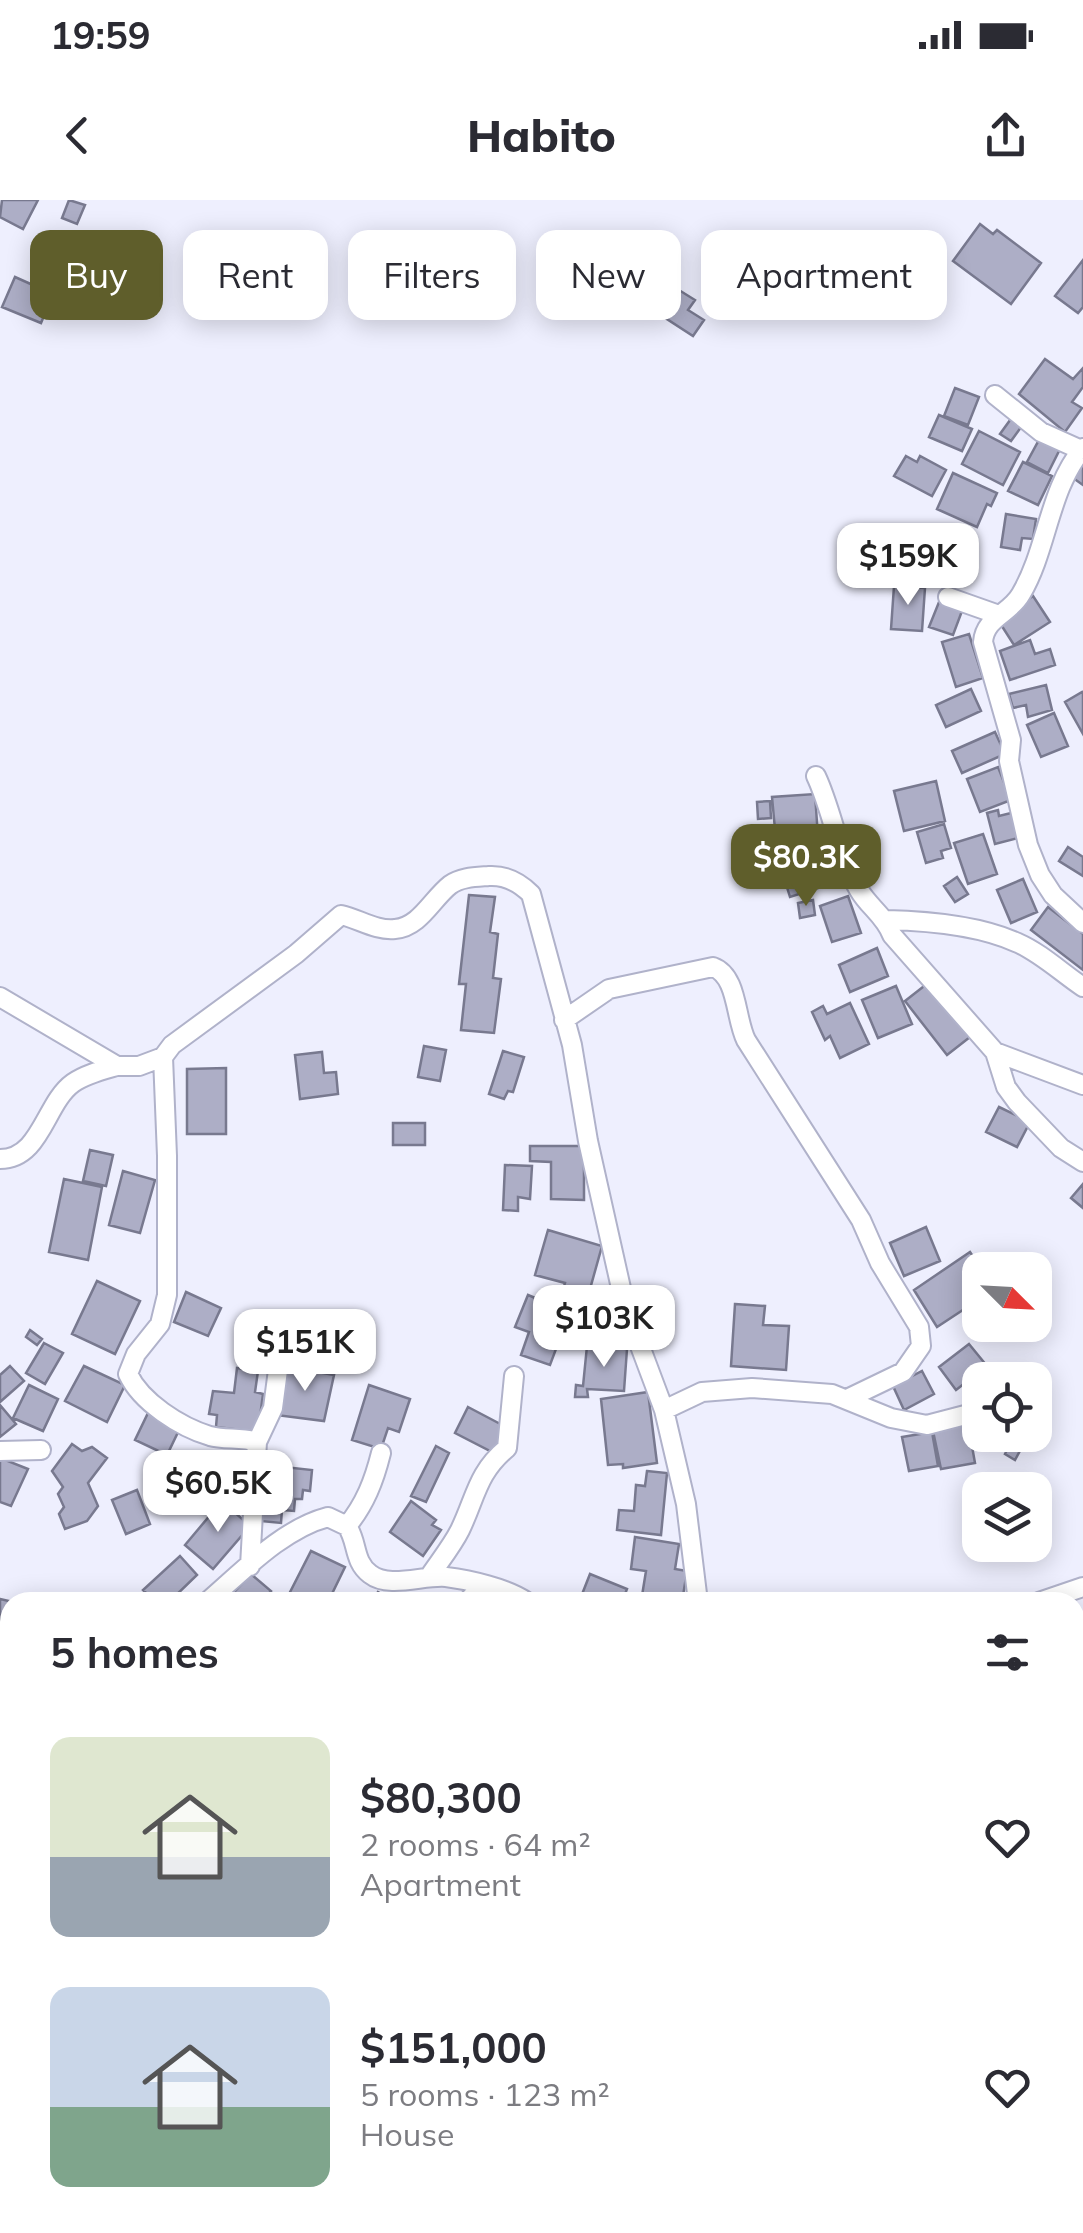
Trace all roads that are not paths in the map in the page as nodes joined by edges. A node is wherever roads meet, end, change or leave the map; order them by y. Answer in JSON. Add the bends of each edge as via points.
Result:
{"nodes":[{"id":1,"x":995,"y":394,"type":"dead end"},
{"id":2,"x":1082,"y":449,"type":"edge"},
{"id":3,"x":948,"y":597,"type":"dead end"},
{"id":4,"x":999,"y":616,"type":"junction"},
{"id":5,"x":816,"y":776,"type":"dead end"},
{"id":6,"x":886,"y":920,"type":"junction"},
{"id":7,"x":1083,"y":923,"type":"edge"},
{"id":8,"x":1083,"y":987,"type":"edge"},
{"id":9,"x":0,"y":997,"type":"edge"},
{"id":10,"x":564,"y":1020,"type":"junction"},
{"id":11,"x":995,"y":1052,"type":"junction"},
{"id":12,"x":163,"y":1057,"type":"junction"},
{"id":13,"x":117,"y":1066,"type":"junction"},
{"id":14,"x":1083,"y":1085,"type":"edge"},
{"id":15,"x":0,"y":1159,"type":"edge"},
{"id":16,"x":1083,"y":1162,"type":"edge"},
{"id":17,"x":278,"y":1370,"type":"dead end"},
{"id":18,"x":514,"y":1376,"type":"dead end"},
{"id":19,"x":847,"y":1399,"type":"junction"},
{"id":20,"x":664,"y":1410,"type":"junction"},
{"id":21,"x":962,"y":1417,"type":"edge"},
{"id":22,"x":257,"y":1442,"type":"junction"},
{"id":23,"x":41,"y":1450,"type":"dead end"},
{"id":24,"x":0,"y":1451,"type":"edge"},
{"id":25,"x":381,"y":1453,"type":"dead end"},
{"id":26,"x":347,"y":1526,"type":"junction"},
{"id":27,"x":250,"y":1566,"type":"junction"},
{"id":28,"x":429,"y":1577,"type":"junction"},
{"id":29,"x":482,"y":1586,"type":"junction"},
{"id":30,"x":218,"y":1592,"type":"edge"},
{"id":31,"x":476,"y":1592,"type":"edge"},
{"id":32,"x":499,"y":1592,"type":"edge"},
{"id":33,"x":697,"y":1592,"type":"edge"}],
"edges":[{"from":1,"to":2,"type":"street","via":[[1042,432]]},
{"from":2,"to":4,"type":"street","via":[[1057,492],[1020,597]]},
{"from":3,"to":4,"type":"street"},
{"from":4,"to":7,"type":"street","via":[[984,631],[984,649],[1011,740],[1009,760],[1028,845],[1053,895]]},
{"from":5,"to":6,"type":"street","via":[[859,891]]},
{"from":6,"to":8,"type":"street","via":[[1020,943]]},
{"from":6,"to":11,"type":"street"},
{"from":9,"to":13,"type":"street"},
{"from":10,"to":12,"type":"street","via":[[532,894],[508,878],[474,878],[452,884],[412,923],[394,930],[341,915]]},
{"from":10,"to":19,"type":"street","via":[[609,989],[723,970],[746,1040],[861,1220],[919,1327],[920,1346],[903,1372]]},
{"from":10,"to":20,"type":"street","via":[[625,1306]]},
{"from":11,"to":14,"type":"street"},
{"from":11,"to":16,"type":"street","via":[[1017,1102],[1060,1148]]},
{"from":12,"to":13,"type":"street"},
{"from":12,"to":22,"type":"street","via":[[166,1295],[160,1324],[128,1374],[135,1390],[174,1419],[212,1436]]},
{"from":13,"to":15,"type":"street","via":[[72,1083],[33,1142]]},
{"from":17,"to":22,"type":"street","via":[[274,1408]]},
{"from":18,"to":28,"type":"street","via":[[507,1448],[480,1477],[458,1534]]},
{"from":19,"to":20,"type":"street","via":[[740,1389],[702,1392]]},
{"from":19,"to":21,"type":"street","via":[[927,1425]]},
{"from":20,"to":33,"type":"street"},
{"from":22,"to":27,"type":"street"},
{"from":23,"to":24,"type":"street"},
{"from":25,"to":26,"type":"street","via":[[374,1480]]},
{"from":26,"to":27,"type":"street","via":[[328,1517],[316,1520]]},
{"from":26,"to":28,"type":"street","via":[[358,1560],[373,1578]]},
{"from":27,"to":30,"type":"street"},
{"from":28,"to":29,"type":"street"},
{"from":29,"to":31,"type":"street"},
{"from":29,"to":32,"type":"street"}]}
